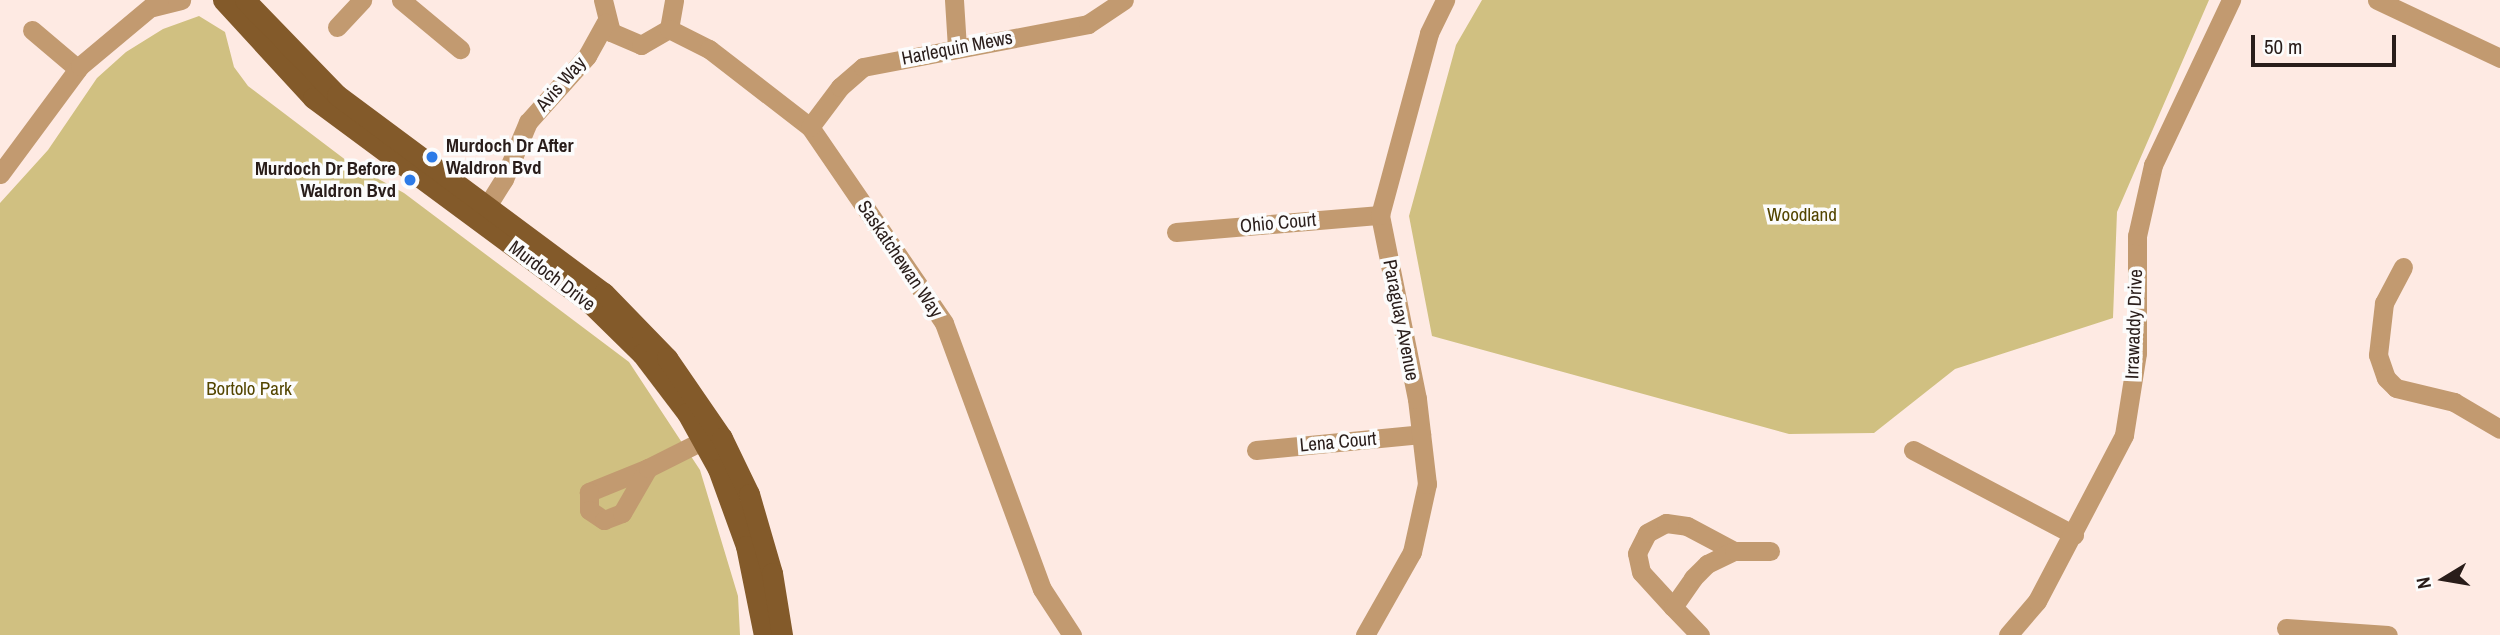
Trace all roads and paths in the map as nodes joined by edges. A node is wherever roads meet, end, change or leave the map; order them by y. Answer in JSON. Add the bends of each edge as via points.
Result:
{"nodes":[{"id":1,"x":181,"y":0,"type":"edge"},
{"id":2,"x":223,"y":0,"type":"edge"},
{"id":3,"x":245,"y":0,"type":"edge"},
{"id":4,"x":362,"y":0,"type":"edge"},
{"id":5,"x":603,"y":0,"type":"edge"},
{"id":6,"x":674,"y":0,"type":"edge"},
{"id":7,"x":954,"y":0,"type":"edge"},
{"id":8,"x":1124,"y":0,"type":"edge"},
{"id":9,"x":1445,"y":0,"type":"edge"},
{"id":10,"x":2231,"y":0,"type":"edge"},
{"id":11,"x":2377,"y":0,"type":"edge"},
{"id":12,"x":409,"y":1,"type":"edge"},
{"id":13,"x":156,"y":4,"type":"edge"},
{"id":14,"x":605,"y":23,"type":"junction"},
{"id":15,"x":337,"y":27,"type":"dead end"},
{"id":16,"x":669,"y":29,"type":"junction"},
{"id":17,"x":32,"y":30,"type":"dead end"},
{"id":18,"x":957,"y":48,"type":"junction"},
{"id":19,"x":460,"y":49,"type":"dead end"},
{"id":20,"x":2500,"y":58,"type":"edge"},
{"id":21,"x":78,"y":69,"type":"junction"},
{"id":22,"x":810,"y":127,"type":"junction"},
{"id":23,"x":0,"y":174,"type":"edge"},
{"id":24,"x":482,"y":213,"type":"junction"},
{"id":25,"x":1380,"y":215,"type":"junction"},
{"id":26,"x":1176,"y":232,"type":"dead end"},
{"id":27,"x":2403,"y":268,"type":"dead end"},
{"id":28,"x":2500,"y":429,"type":"edge"},
{"id":29,"x":1421,"y":434,"type":"junction"},
{"id":30,"x":704,"y":440,"type":"junction"},
{"id":31,"x":1256,"y":450,"type":"dead end"},
{"id":32,"x":1913,"y":450,"type":"dead end"},
{"id":33,"x":648,"y":468,"type":"dead end"},
{"id":34,"x":2074,"y":535,"type":"junction"},
{"id":35,"x":1734,"y":551,"type":"junction"},
{"id":36,"x":1770,"y":551,"type":"dead end"},
{"id":37,"x":1673,"y":607,"type":"junction"},
{"id":38,"x":2286,"y":628,"type":"dead end"},
{"id":39,"x":764,"y":635,"type":"edge"},
{"id":40,"x":782,"y":635,"type":"edge"},
{"id":41,"x":1072,"y":635,"type":"edge"},
{"id":42,"x":1364,"y":635,"type":"edge"},
{"id":43,"x":1700,"y":635,"type":"edge"},
{"id":44,"x":2008,"y":635,"type":"edge"},
{"id":45,"x":2388,"y":635,"type":"edge"}],
"edges":[{"from":1,"to":13,"type":"street"},
{"from":2,"to":24,"type":"main road","name":"Murdoch Drive","via":[[313,98]]},
{"from":3,"to":24,"type":"main road","name":"Murdoch Drive","via":[[337,95]]},
{"from":4,"to":15,"type":"street"},
{"from":5,"to":14,"type":"street"},
{"from":6,"to":16,"type":"street"},
{"from":7,"to":18,"type":"street"},
{"from":8,"to":18,"type":"street","name":"Harlequin Mews","via":[[1088,24]]},
{"from":9,"to":25,"type":"street","name":"Paraguay Avenue","via":[[1429,33]]},
{"from":10,"to":34,"type":"street","name":"Irrawaddy Drive","via":[[2153,165],[2137,236],[2137,353],[2124,435]]},
{"from":11,"to":20,"type":"street"},
{"from":12,"to":19,"type":"street"},
{"from":13,"to":21,"type":"street"},
{"from":14,"to":16,"type":"street","via":[[629,44],[651,43]]},
{"from":14,"to":24,"type":"street","name":"Avis Way","via":[[587,55],[528,122]]},
{"from":16,"to":22,"type":"street","name":"Saskatchewan Way","via":[[709,49]]},
{"from":17,"to":21,"type":"street"},
{"from":18,"to":22,"type":"street","name":"Harlequin Mews","via":[[863,67],[840,87]]},
{"from":21,"to":23,"type":"street"},
{"from":22,"to":41,"type":"street","name":"Saskatchewan Way","via":[[944,323],[1042,589]]},
{"from":24,"to":30,"type":"main road","name":"Murdoch Drive","via":[[614,325],[671,389]]},
{"from":24,"to":40,"type":"main road","name":"Murdoch Drive","via":[[612,299],[689,386],[722,438],[749,494],[772,573]]},
{"from":25,"to":26,"type":"street","name":"Ohio Court"},
{"from":25,"to":29,"type":"street","name":"Paraguay Avenue"},
{"from":27,"to":28,"type":"street","via":[[2384,303],[2378,355],[2386,378],[2396,388],[2454,402]]},
{"from":29,"to":31,"type":"street","name":"Lena Court"},
{"from":29,"to":42,"type":"street","name":"Paraguay Avenue","via":[[1427,484],[1412,552]]},
{"from":30,"to":33,"type":"street"},
{"from":30,"to":39,"type":"main road","name":"Murdoch Drive","via":[[746,546]]},
{"from":32,"to":34,"type":"street"},
{"from":34,"to":44,"type":"street","name":"Irrawaddy Drive","via":[[2037,601]]},
{"from":35,"to":36,"type":"street"},
{"from":35,"to":37,"type":"street","via":[[1707,564]]},
{"from":35,"to":37,"type":"street","via":[[1687,526],[1666,523],[1647,533],[1637,553],[1641,572]]},
{"from":37,"to":43,"type":"street"},
{"from":38,"to":45,"type":"street"}]}
